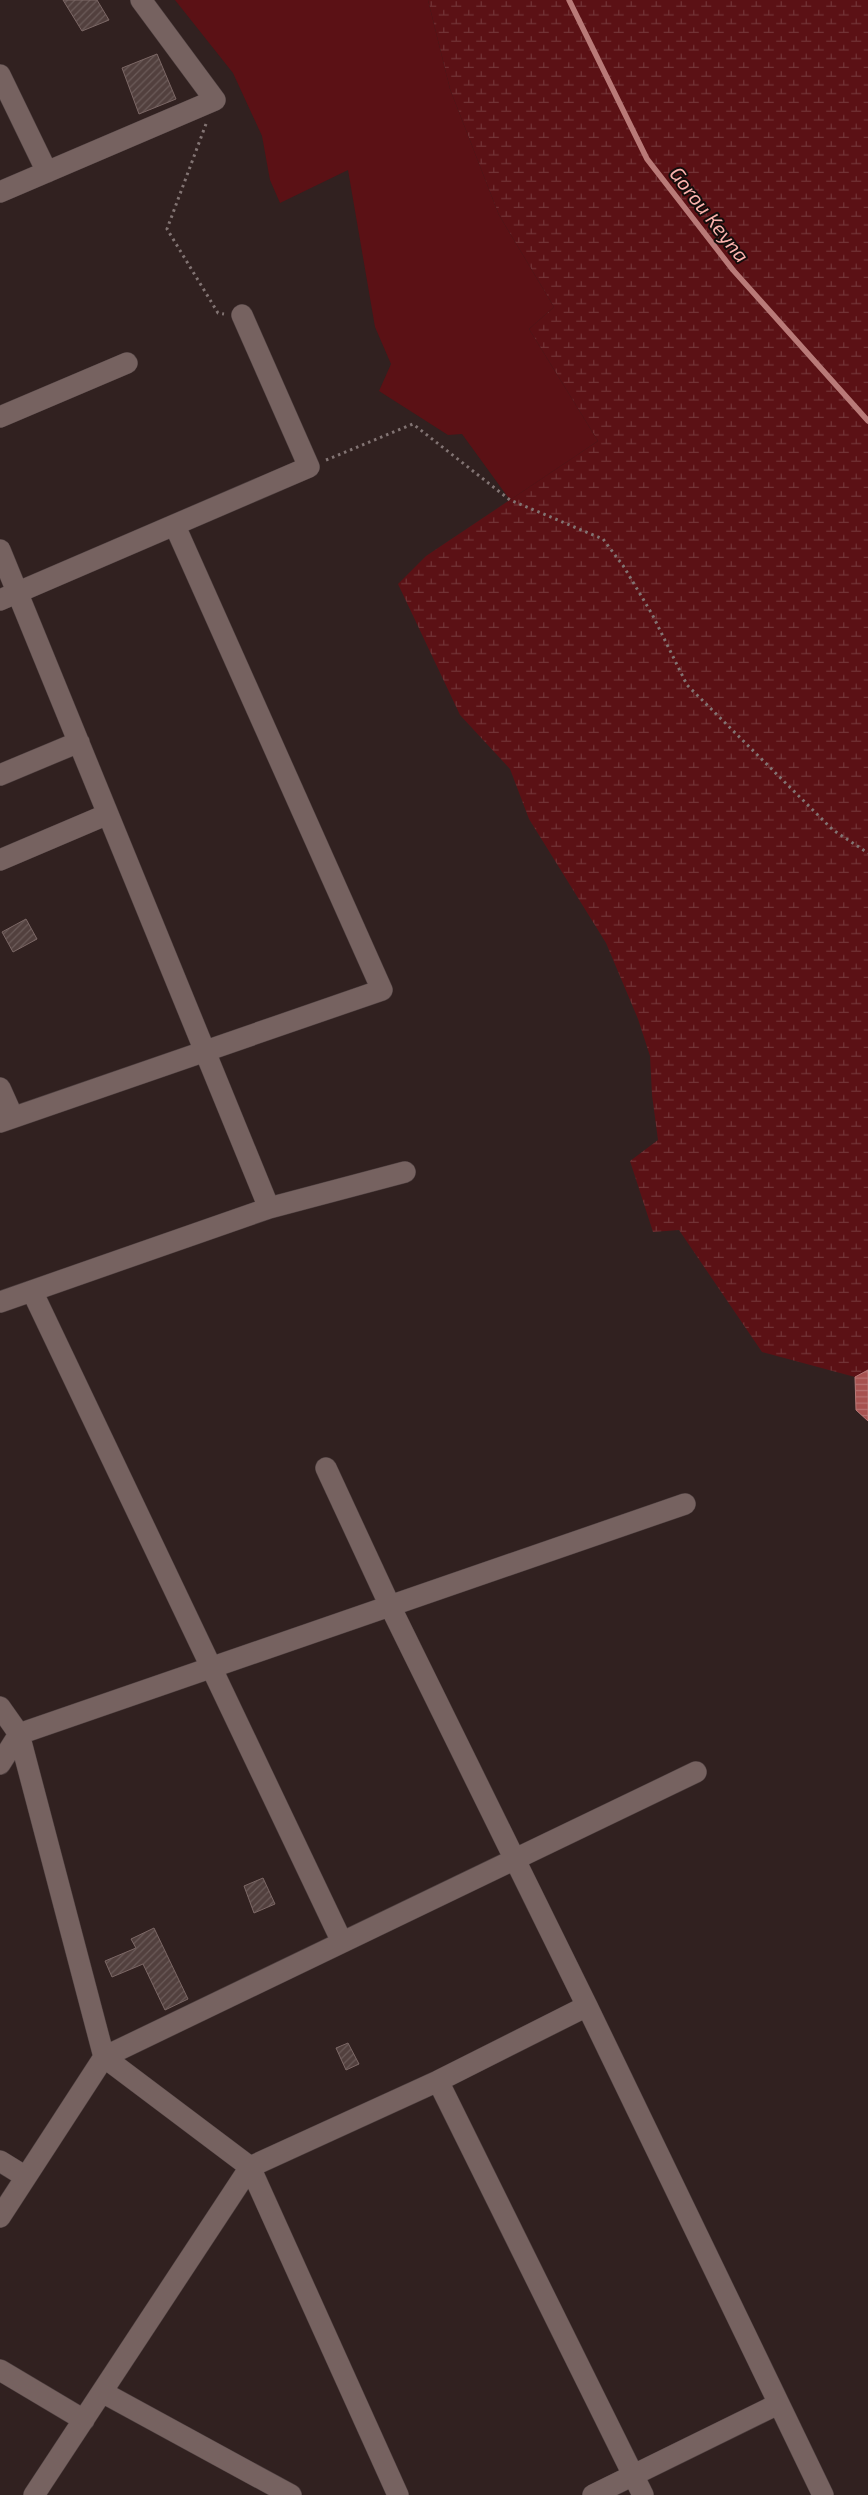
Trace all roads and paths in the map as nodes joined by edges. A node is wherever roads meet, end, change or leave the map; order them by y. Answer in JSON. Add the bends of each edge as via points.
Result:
{"nodes":[{"id":1,"x":141,"y":0,"type":"edge"},
{"id":2,"x":0,"y":75,"type":"edge"},
{"id":3,"x":215,"y":100,"type":"junction"},
{"id":4,"x":47,"y":172,"type":"junction"},
{"id":5,"x":0,"y":192,"type":"edge"},
{"id":6,"x":242,"y":315,"type":"joint"},
{"id":7,"x":127,"y":363,"type":"dead end"},
{"id":8,"x":0,"y":418,"type":"edge"},
{"id":9,"x":309,"y":467,"type":"junction"},
{"id":10,"x":175,"y":526,"type":"junction"},
{"id":11,"x":0,"y":550,"type":"edge"},
{"id":12,"x":9,"y":596,"type":"edge"},
{"id":13,"x":79,"y":742,"type":"junction"},
{"id":14,"x":0,"y":775,"type":"edge"},
{"id":15,"x":108,"y":814,"type":"junction"},
{"id":16,"x":868,"y":853,"type":"edge"},
{"id":17,"x":0,"y":860,"type":"edge"},
{"id":18,"x":205,"y":1051,"type":"junction"},
{"id":19,"x":0,"y":1088,"type":"edge"},
{"id":20,"x":6,"y":1120,"type":"edge"},
{"id":21,"x":405,"y":1172,"type":"dead end"},
{"id":22,"x":269,"y":1208,"type":"junction"},
{"id":23,"x":32,"y":1291,"type":"junction"},
{"id":24,"x":0,"y":1302,"type":"edge"},
{"id":25,"x":326,"y":1468,"type":"dead end"},
{"id":26,"x":685,"y":1504,"type":"dead end"},
{"id":27,"x":390,"y":1606,"type":"junction"},
{"id":28,"x":211,"y":1668,"type":"junction"},
{"id":29,"x":0,"y":1707,"type":"edge"},
{"id":30,"x":20,"y":1734,"type":"junction"},
{"id":31,"x":0,"y":1764,"type":"edge"},
{"id":32,"x":696,"y":1772,"type":"dead end"},
{"id":33,"x":514,"y":1859,"type":"junction"},
{"id":34,"x":342,"y":1942,"type":"junction"},
{"id":35,"x":587,"y":2006,"type":"junction"},
{"id":36,"x":104,"y":2058,"type":"junction"},
{"id":37,"x":438,"y":2081,"type":"junction"},
{"id":38,"x":0,"y":2161,"type":"edge"},
{"id":39,"x":250,"y":2167,"type":"junction"},
{"id":40,"x":26,"y":2177,"type":"junction"},
{"id":41,"x":0,"y":2217,"type":"edge"},
{"id":42,"x":0,"y":2370,"type":"edge"},
{"id":43,"x":102,"y":2392,"type":"junction"},
{"id":44,"x":778,"y":2404,"type":"junction"},
{"id":45,"x":84,"y":2420,"type":"junction"},
{"id":46,"x":634,"y":2475,"type":"junction"},
{"id":47,"x":34,"y":2495,"type":"edge"},
{"id":48,"x":291,"y":2495,"type":"edge"},
{"id":49,"x":398,"y":2495,"type":"edge"},
{"id":50,"x":593,"y":2495,"type":"edge"},
{"id":51,"x":643,"y":2495,"type":"edge"},
{"id":52,"x":823,"y":2495,"type":"edge"}],
"edges":[{"from":1,"to":3,"type":"street"},
{"from":2,"to":4,"type":"street"},
{"from":3,"to":4,"type":"street"},
{"from":3,"to":6,"type":"path","via":[[168,229],[218,313]]},
{"from":4,"to":5,"type":"street"},
{"from":6,"to":9,"type":"street"},
{"from":7,"to":8,"type":"street"},
{"from":9,"to":10,"type":"street"},
{"from":9,"to":16,"type":"path","via":[[413,424],[510,500],[603,539],[624,566],[652,614],[687,685],[833,830]]},
{"from":10,"to":12,"type":"street"},
{"from":10,"to":18,"type":"street","via":[[382,990]]},
{"from":11,"to":12,"type":"street"},
{"from":12,"to":13,"type":"street"},
{"from":13,"to":14,"type":"street"},
{"from":13,"to":15,"type":"street"},
{"from":15,"to":17,"type":"street"},
{"from":15,"to":18,"type":"street"},
{"from":18,"to":20,"type":"street"},
{"from":18,"to":22,"type":"street"},
{"from":19,"to":20,"type":"street"},
{"from":21,"to":22,"type":"street"},
{"from":22,"to":23,"type":"street"},
{"from":23,"to":24,"type":"street"},
{"from":23,"to":28,"type":"street"},
{"from":25,"to":27,"type":"street"},
{"from":26,"to":27,"type":"street"},
{"from":27,"to":28,"type":"street"},
{"from":27,"to":33,"type":"street"},
{"from":28,"to":30,"type":"street"},
{"from":28,"to":34,"type":"street"},
{"from":29,"to":30,"type":"street"},
{"from":30,"to":31,"type":"street"},
{"from":30,"to":36,"type":"street"},
{"from":32,"to":33,"type":"street"},
{"from":33,"to":34,"type":"street"},
{"from":33,"to":35,"type":"street"},
{"from":34,"to":36,"type":"street"},
{"from":35,"to":37,"type":"street"},
{"from":35,"to":44,"type":"street"},
{"from":36,"to":39,"type":"street"},
{"from":36,"to":40,"type":"street"},
{"from":37,"to":39,"type":"street"},
{"from":37,"to":46,"type":"street"},
{"from":38,"to":40,"type":"street"},
{"from":39,"to":43,"type":"street"},
{"from":39,"to":49,"type":"street"},
{"from":40,"to":41,"type":"street"},
{"from":42,"to":45,"type":"street"},
{"from":43,"to":45,"type":"street"},
{"from":43,"to":48,"type":"street"},
{"from":44,"to":46,"type":"street"},
{"from":44,"to":52,"type":"street"},
{"from":45,"to":47,"type":"street"},
{"from":46,"to":50,"type":"street"},
{"from":46,"to":51,"type":"street"}]}
